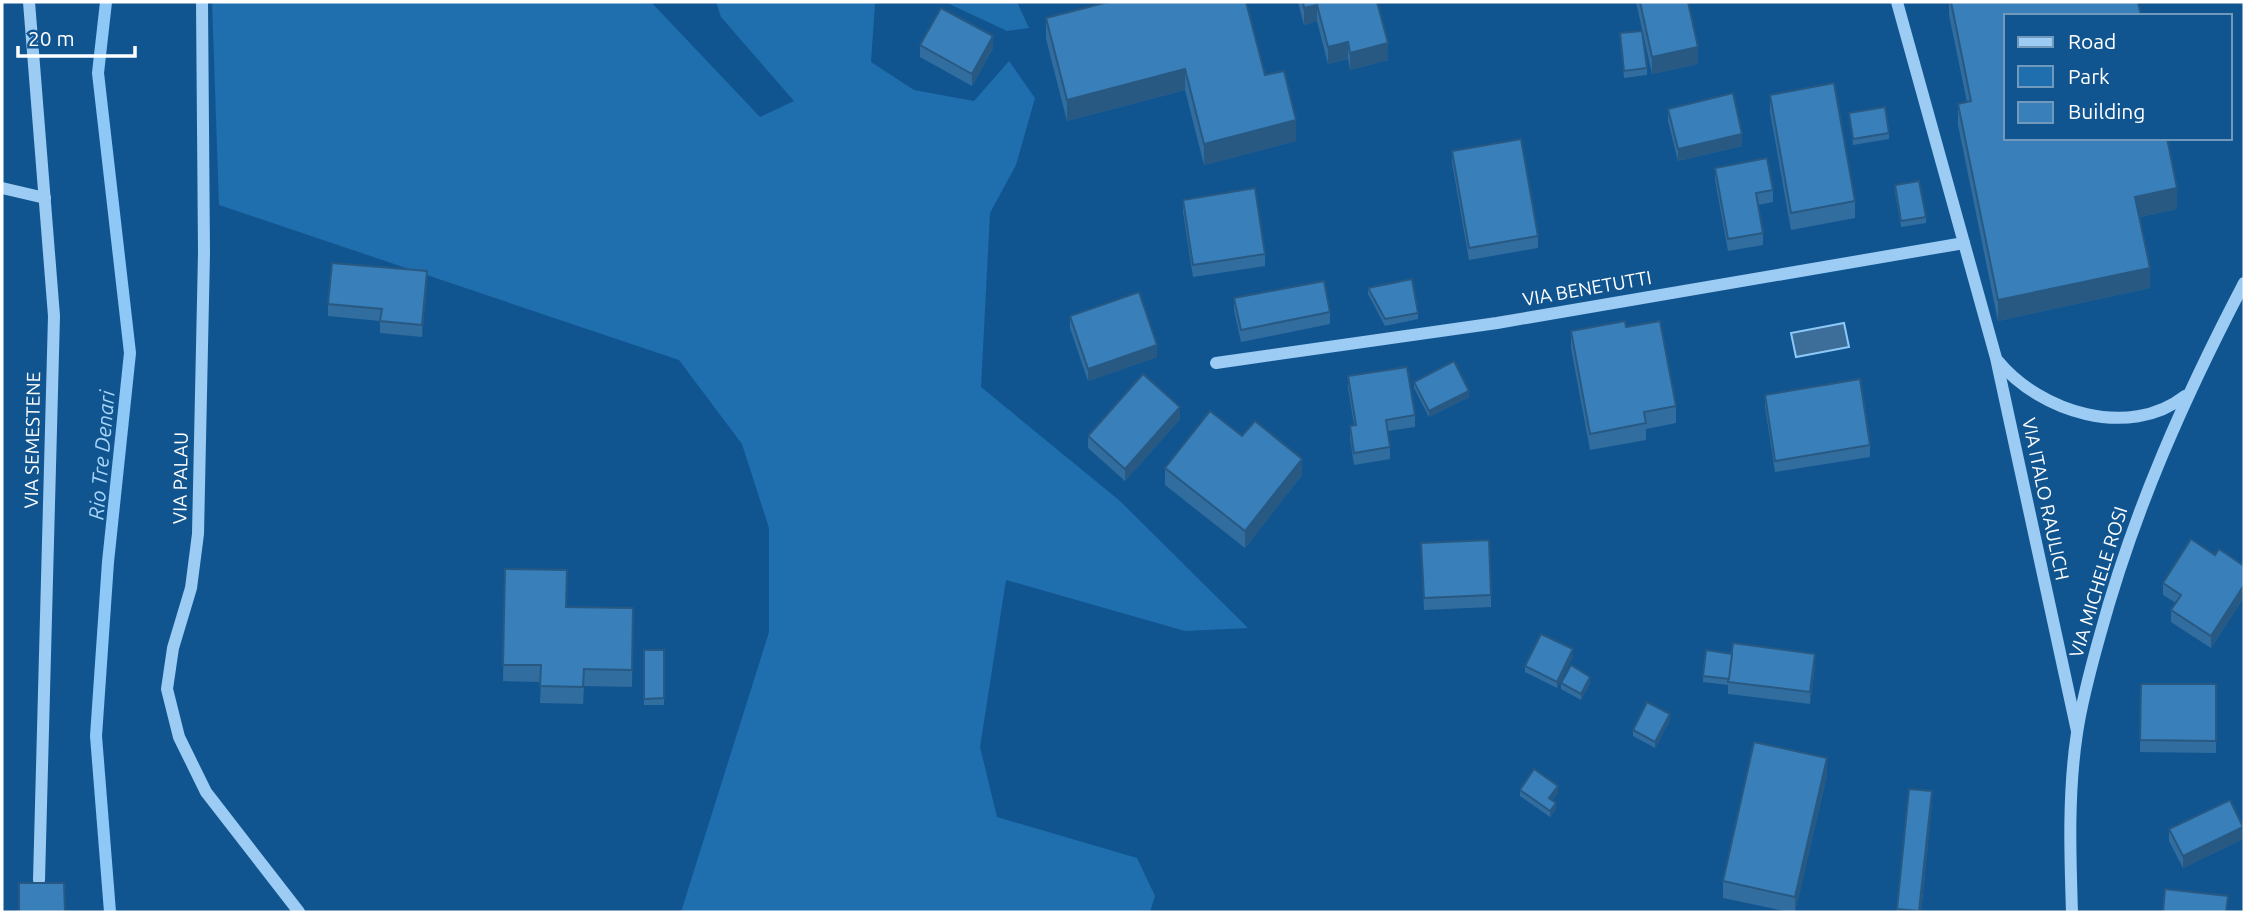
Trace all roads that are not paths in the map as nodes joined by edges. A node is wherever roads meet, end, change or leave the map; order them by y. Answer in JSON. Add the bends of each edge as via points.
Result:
{"nodes":[{"id":1,"x":29,"y":2,"type":"edge"},
{"id":2,"x":202,"y":2,"type":"edge"},
{"id":3,"x":1896,"y":2,"type":"edge"},
{"id":4,"x":2,"y":188,"type":"edge"},
{"id":5,"x":45,"y":198,"type":"junction"},
{"id":6,"x":1964,"y":243,"type":"junction"},
{"id":7,"x":2244,"y":283,"type":"edge"},
{"id":8,"x":1996,"y":358,"type":"junction"},
{"id":9,"x":1216,"y":363,"type":"dead end"},
{"id":10,"x":2186,"y":396,"type":"junction"},
{"id":11,"x":2077,"y":731,"type":"junction"},
{"id":12,"x":39,"y":880,"type":"edge"},
{"id":13,"x":299,"y":912,"type":"edge"},
{"id":14,"x":2072,"y":912,"type":"edge"}],
"edges":[{"from":1,"to":5,"type":"street","name":"VIA SEMESTENE"},
{"from":2,"to":13,"type":"street","name":"VIA PALAU","via":[[204,253],[198,534],[191,588],[173,648],[167,689],[179,737],[206,792]]},
{"from":3,"to":6,"type":"street","name":"VIA ITALO RAULICH"},
{"from":4,"to":5,"type":"street"},
{"from":5,"to":12,"type":"street","name":"VIA SEMESTENE","via":[[54,316]]},
{"from":6,"to":8,"type":"street","name":"VIA ITALO RAULICH"},
{"from":6,"to":9,"type":"street","name":"VIA BENETUTTI","via":[[1497,323]]},
{"from":7,"to":10,"type":"street","name":"VIA MICHELE ROSI"},
{"from":8,"to":10,"type":"street","name":"VIA ITALO RAULICH","via":[[2034,394],[2085,414],[2152,413],[2172,407]]},
{"from":8,"to":11,"type":"street","name":"VIA ITALO RAULICH"},
{"from":10,"to":11,"type":"street","name":"VIA MICHELE ROSI","via":[[2144,496],[2113,590]]},
{"from":11,"to":14,"type":"street","name":"VIA MICHELE ROSI","via":[[2069,822]]}]}
